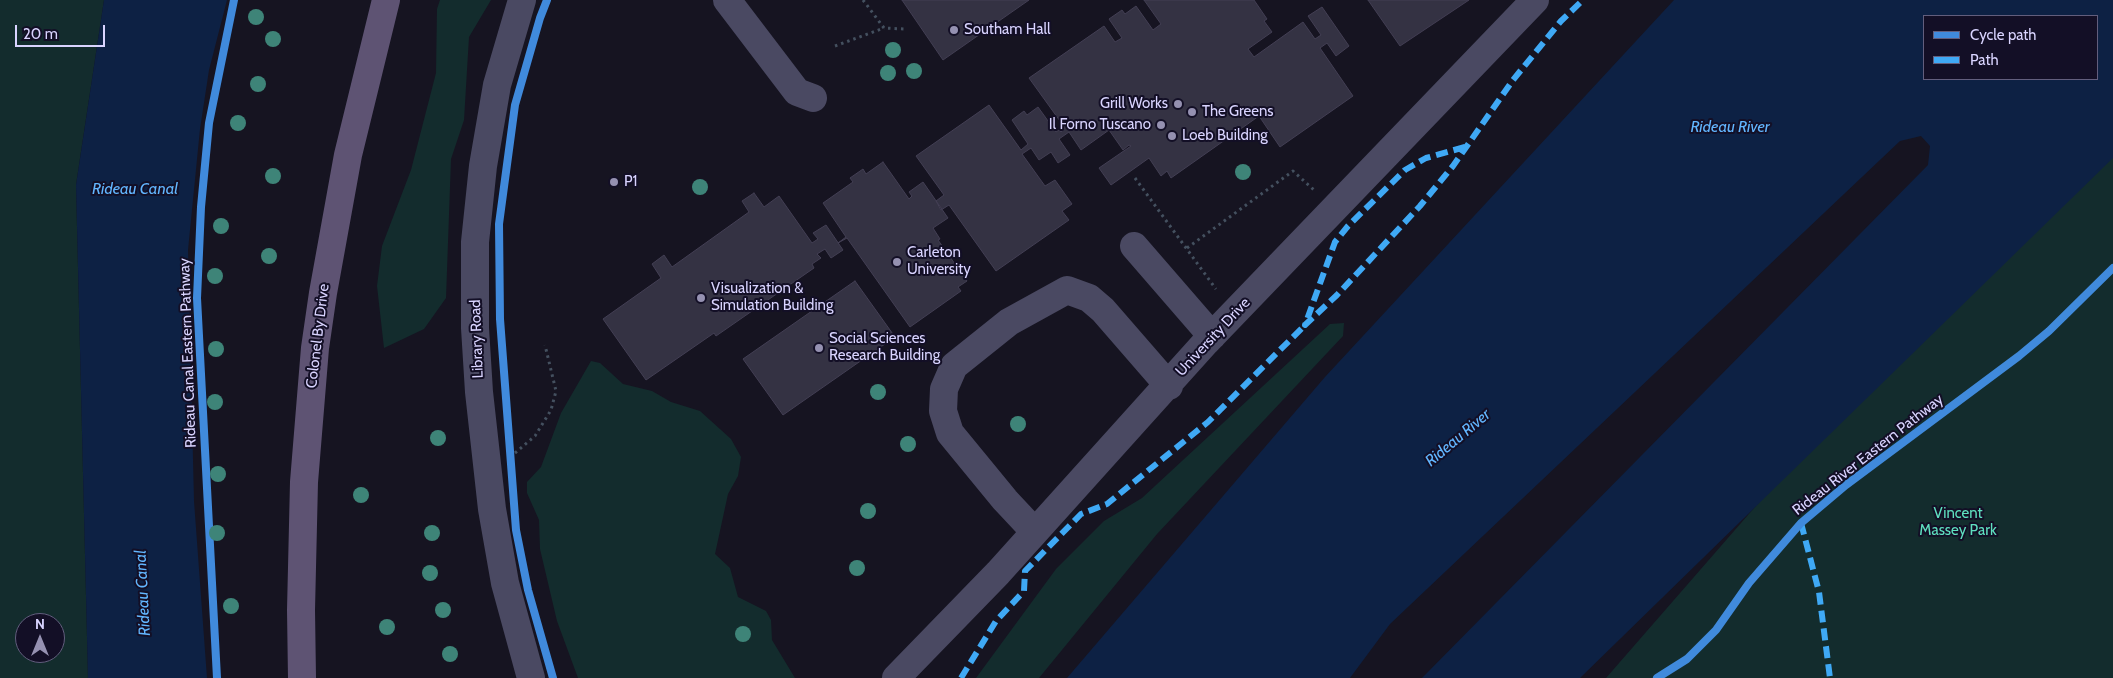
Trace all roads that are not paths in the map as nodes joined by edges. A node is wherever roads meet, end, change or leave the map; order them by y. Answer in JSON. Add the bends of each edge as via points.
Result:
{"nodes":[{"id":1,"x":386,"y":0,"type":"edge"},
{"id":2,"x":522,"y":0,"type":"edge"},
{"id":3,"x":727,"y":0,"type":"edge"},
{"id":4,"x":1535,"y":0,"type":"edge"},
{"id":5,"x":813,"y":98,"type":"dead end"},
{"id":6,"x":1134,"y":246,"type":"dead end"},
{"id":7,"x":1212,"y":336,"type":"junction"},
{"id":8,"x":1169,"y":386,"type":"junction"},
{"id":9,"x":1034,"y":531,"type":"junction"},
{"id":10,"x":302,"y":678,"type":"edge"},
{"id":11,"x":530,"y":678,"type":"edge"},
{"id":12,"x":896,"y":678,"type":"edge"}],
"edges":[{"from":1,"to":10,"type":"main road","name":"Colonel By Drive","via":[[348,155],[315,348],[304,482]]},
{"from":2,"to":11,"type":"street","name":"Library Road","via":[[497,85],[482,166],[475,242],[475,328],[480,408],[492,508],[505,583]]},
{"from":3,"to":5,"type":"street","via":[[798,92]]},
{"from":4,"to":7,"type":"street","name":"University Drive"},
{"from":6,"to":7,"type":"street"},
{"from":7,"to":8,"type":"street","name":"University Drive"},
{"from":8,"to":9,"type":"street","name":"University Drive"},
{"from":8,"to":9,"type":"street","via":[[1102,310],[1089,298],[1067,290],[1009,322],[954,366],[944,389],[942,411],[950,432]]},
{"from":9,"to":12,"type":"street","name":"University Drive","via":[[998,574]]}]}
